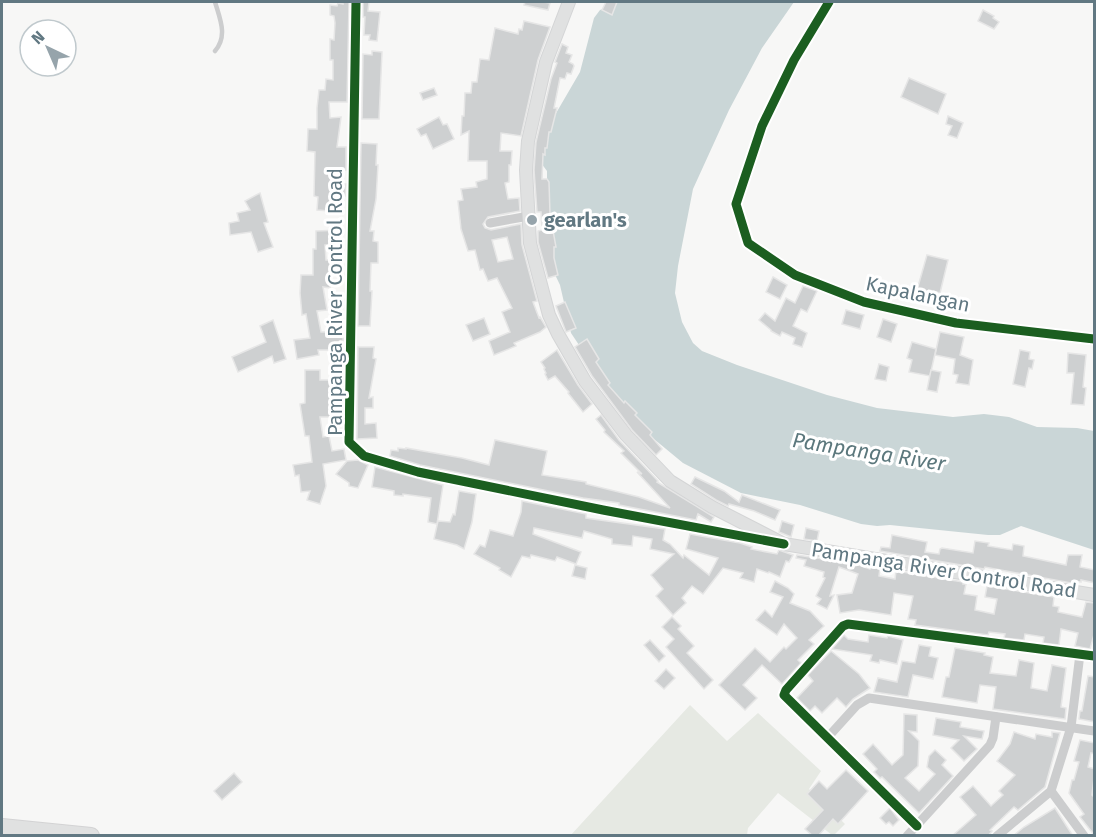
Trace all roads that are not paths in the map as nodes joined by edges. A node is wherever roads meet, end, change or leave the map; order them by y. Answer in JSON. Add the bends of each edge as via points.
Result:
{"nodes":[{"id":1,"x":215,"y":2,"type":"edge"},
{"id":2,"x":356,"y":2,"type":"edge"},
{"id":3,"x":569,"y":2,"type":"edge"},
{"id":4,"x":829,"y":2,"type":"edge"},
{"id":5,"x":215,"y":51,"type":"dead end"},
{"id":6,"x":529,"y":216,"type":"junction"},
{"id":7,"x":490,"y":223,"type":"dead end"},
{"id":8,"x":1095,"y":339,"type":"edge"},
{"id":9,"x":784,"y":543,"type":"junction"},
{"id":10,"x":1095,"y":595,"type":"edge"},
{"id":11,"x":1080,"y":654,"type":"junction"},
{"id":12,"x":1095,"y":656,"type":"edge"},
{"id":13,"x":996,"y":717,"type":"junction"},
{"id":14,"x":1071,"y":727,"type":"junction"},
{"id":15,"x":1095,"y":731,"type":"edge"},
{"id":16,"x":828,"y":737,"type":"junction"},
{"id":17,"x":1051,"y":790,"type":"junction"},
{"id":18,"x":917,"y":826,"type":"junction"},
{"id":19,"x":2,"y":827,"type":"edge"},
{"id":20,"x":998,"y":835,"type":"edge"},
{"id":21,"x":91,"y":836,"type":"edge"},
{"id":22,"x":907,"y":836,"type":"edge"},
{"id":23,"x":1084,"y":836,"type":"edge"}],
"edges":[{"from":1,"to":5,"type":"lane","via":[[223,36]]},
{"from":2,"to":9,"type":"street","name":"Pampanga River Control Road","via":[[349,442],[364,456],[418,472]]},
{"from":3,"to":6,"type":"main road","via":[[546,62],[528,141]]},
{"from":4,"to":8,"type":"street","name":"Kapalangan","via":[[794,60],[762,126],[736,204],[748,243],[795,275],[864,302],[956,322]]},
{"from":6,"to":7,"type":"street"},
{"from":6,"to":9,"type":"main road","via":[[530,243],[549,315],[574,363],[609,414],[670,481]]},
{"from":9,"to":10,"type":"main road","name":"Pampanga River Control Road"},
{"from":11,"to":12,"type":"street"},
{"from":11,"to":14,"type":"street"},
{"from":11,"to":16,"type":"street","via":[[848,624],[784,693]]},
{"from":13,"to":14,"type":"street"},
{"from":13,"to":16,"type":"street","via":[[869,698],[857,705]]},
{"from":13,"to":18,"type":"street","via":[[990,745]]},
{"from":14,"to":15,"type":"street"},
{"from":14,"to":17,"type":"street"},
{"from":16,"to":18,"type":"street"},
{"from":17,"to":20,"type":"street"},
{"from":17,"to":23,"type":"street"},
{"from":18,"to":22,"type":"street"},
{"from":19,"to":21,"type":"highway"}]}
